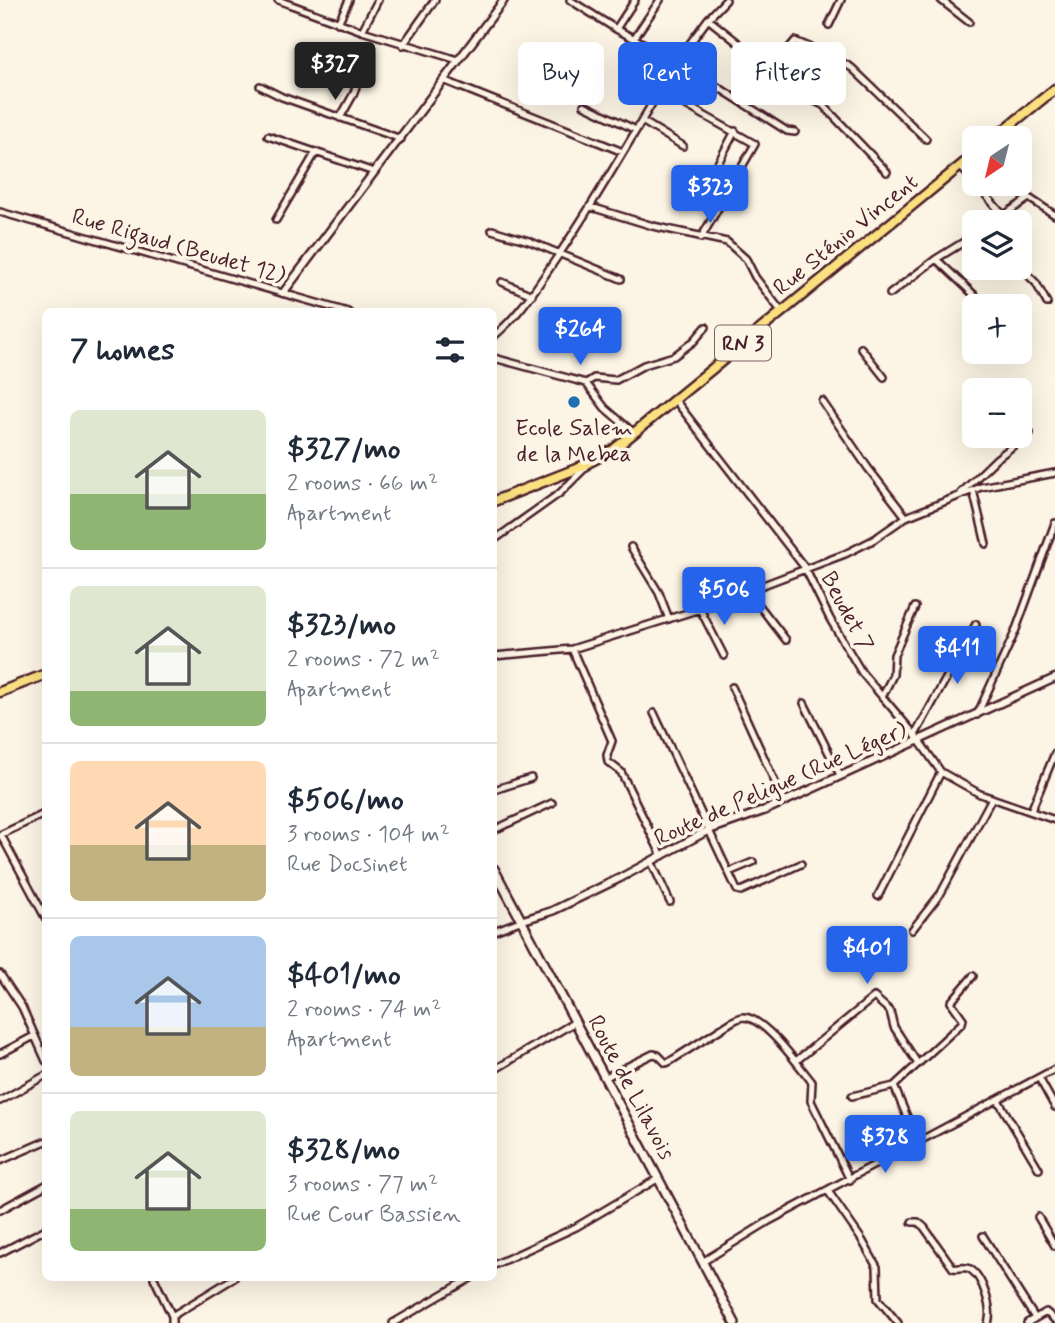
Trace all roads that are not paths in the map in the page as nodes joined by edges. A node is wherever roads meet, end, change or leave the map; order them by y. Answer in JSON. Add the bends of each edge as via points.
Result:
{"nodes":[{"id":1,"x":278,"y":0,"type":"edge"},
{"id":2,"x":349,"y":0,"type":"edge"},
{"id":3,"x":378,"y":0,"type":"edge"},
{"id":4,"x":435,"y":0,"type":"edge"},
{"id":5,"x":504,"y":0,"type":"edge"},
{"id":6,"x":569,"y":0,"type":"edge"},
{"id":7,"x":635,"y":0,"type":"edge"},
{"id":8,"x":660,"y":0,"type":"edge"},
{"id":9,"x":726,"y":0,"type":"edge"},
{"id":10,"x":841,"y":0,"type":"edge"},
{"id":11,"x":941,"y":0,"type":"edge"},
{"id":12,"x":580,"y":3,"type":"edge"},
{"id":13,"x":708,"y":19,"type":"junction"},
{"id":14,"x":970,"y":22,"type":"dead end"},
{"id":15,"x":338,"y":23,"type":"junction"},
{"id":16,"x":830,"y":24,"type":"dead end"},
{"id":17,"x":616,"y":29,"type":"junction"},
{"id":18,"x":362,"y":31,"type":"junction"},
{"id":19,"x":635,"y":37,"type":"junction"},
{"id":20,"x":644,"y":42,"type":"edge"},
{"id":21,"x":691,"y":42,"type":"edge"},
{"id":22,"x":737,"y":42,"type":"edge"},
{"id":23,"x":403,"y":45,"type":"junction"},
{"id":24,"x":458,"y":60,"type":"junction"},
{"id":25,"x":846,"y":65,"type":"edge"},
{"id":26,"x":361,"y":73,"type":"dead end"},
{"id":27,"x":443,"y":80,"type":"junction"},
{"id":28,"x":260,"y":86,"type":"dead end"},
{"id":29,"x":717,"y":86,"type":"edge"},
{"id":30,"x":1055,"y":89,"type":"edge"},
{"id":31,"x":584,"y":105,"type":"dead end"},
{"id":32,"x":651,"y":105,"type":"edge"},
{"id":33,"x":687,"y":105,"type":"edge"},
{"id":34,"x":823,"y":105,"type":"edge"},
{"id":35,"x":340,"y":118,"type":"junction"},
{"id":36,"x":642,"y":121,"type":"junction"},
{"id":37,"x":1009,"y":126,"type":"edge"},
{"id":38,"x":636,"y":130,"type":"junction"},
{"id":39,"x":735,"y":131,"type":"junction"},
{"id":40,"x":795,"y":132,"type":"dead end"},
{"id":41,"x":268,"y":136,"type":"dead end"},
{"id":42,"x":401,"y":139,"type":"junction"},
{"id":43,"x":926,"y":139,"type":"dead end"},
{"id":44,"x":683,"y":146,"type":"dead end"},
{"id":45,"x":316,"y":152,"type":"junction"},
{"id":46,"x":623,"y":152,"type":"junction"},
{"id":47,"x":717,"y":166,"type":"dead end"},
{"id":48,"x":960,"y":166,"type":"joint"},
{"id":49,"x":962,"y":168,"type":"edge"},
{"id":50,"x":374,"y":172,"type":"junction"},
{"id":51,"x":887,"y":172,"type":"dead end"},
{"id":52,"x":986,"y":196,"type":"edge"},
{"id":53,"x":591,"y":207,"type":"junction"},
{"id":54,"x":999,"y":210,"type":"edge"},
{"id":55,"x":1012,"y":210,"type":"edge"},
{"id":56,"x":0,"y":212,"type":"edge"},
{"id":57,"x":1055,"y":215,"type":"edge"},
{"id":58,"x":276,"y":220,"type":"dead end"},
{"id":59,"x":492,"y":230,"type":"dead end"},
{"id":60,"x":701,"y":238,"type":"junction"},
{"id":61,"x":962,"y":243,"type":"edge"},
{"id":62,"x":559,"y":254,"type":"junction"},
{"id":63,"x":936,"y":259,"type":"junction"},
{"id":64,"x":621,"y":279,"type":"dead end"},
{"id":65,"x":1032,"y":279,"type":"edge"},
{"id":66,"x":502,"y":282,"type":"dead end"},
{"id":67,"x":283,"y":293,"type":"junction"},
{"id":68,"x":890,"y":294,"type":"dead end"},
{"id":69,"x":973,"y":294,"type":"edge"},
{"id":70,"x":532,"y":295,"type":"junction"},
{"id":71,"x":1047,"y":303,"type":"dead end"},
{"id":72,"x":334,"y":308,"type":"edge"},
{"id":73,"x":781,"y":311,"type":"junction"},
{"id":74,"x":706,"y":327,"type":"dead end"},
{"id":75,"x":497,"y":334,"type":"edge"},
{"id":76,"x":861,"y":348,"type":"dead end"},
{"id":77,"x":497,"y":359,"type":"edge"},
{"id":78,"x":884,"y":377,"type":"dead end"},
{"id":79,"x":586,"y":383,"type":"junction"},
{"id":80,"x":675,"y":400,"type":"junction"},
{"id":81,"x":822,"y":401,"type":"dead end"},
{"id":82,"x":634,"y":433,"type":"junction"},
{"id":83,"x":1010,"y":448,"type":"edge"},
{"id":84,"x":591,"y":461,"type":"junction"},
{"id":85,"x":1055,"y":473,"type":"edge"},
{"id":86,"x":973,"y":490,"type":"junction"},
{"id":87,"x":958,"y":497,"type":"junction"},
{"id":88,"x":497,"y":500,"type":"edge"},
{"id":89,"x":906,"y":517,"type":"junction"},
{"id":90,"x":1055,"y":523,"type":"edge"},
{"id":91,"x":497,"y":538,"type":"edge"},
{"id":92,"x":986,"y":544,"type":"dead end"},
{"id":93,"x":631,"y":547,"type":"dead end"},
{"id":94,"x":805,"y":568,"type":"junction"},
{"id":95,"x":748,"y":591,"type":"junction"},
{"id":96,"x":915,"y":607,"type":"dead end"},
{"id":97,"x":700,"y":609,"type":"junction"},
{"id":98,"x":669,"y":619,"type":"junction"},
{"id":99,"x":976,"y":624,"type":"dead end"},
{"id":100,"x":786,"y":640,"type":"dead end"},
{"id":101,"x":572,"y":649,"type":"junction"},
{"id":102,"x":497,"y":656,"type":"edge"},
{"id":103,"x":724,"y":656,"type":"dead end"},
{"id":104,"x":42,"y":676,"type":"edge"},
{"id":105,"x":1055,"y":678,"type":"edge"},
{"id":106,"x":732,"y":687,"type":"dead end"},
{"id":107,"x":0,"y":692,"type":"edge"},
{"id":108,"x":882,"y":697,"type":"junction"},
{"id":109,"x":804,"y":703,"type":"dead end"},
{"id":110,"x":654,"y":713,"type":"dead end"},
{"id":111,"x":977,"y":715,"type":"junction"},
{"id":112,"x":916,"y":737,"type":"junction"},
{"id":113,"x":1055,"y":754,"type":"edge"},
{"id":114,"x":941,"y":772,"type":"junction"},
{"id":115,"x":840,"y":775,"type":"junction"},
{"id":116,"x":531,"y":778,"type":"dead end"},
{"id":117,"x":497,"y":789,"type":"edge"},
{"id":118,"x":992,"y":798,"type":"junction"},
{"id":119,"x":784,"y":802,"type":"junction"},
{"id":120,"x":552,"y":803,"type":"dead end"},
{"id":121,"x":1031,"y":811,"type":"junction"},
{"id":122,"x":42,"y":815,"type":"edge"},
{"id":123,"x":1055,"y":820,"type":"edge"},
{"id":124,"x":497,"y":829,"type":"edge"},
{"id":125,"x":709,"y":830,"type":"junction"},
{"id":126,"x":1,"y":835,"type":"edge"},
{"id":127,"x":662,"y":856,"type":"junction"},
{"id":128,"x":651,"y":861,"type":"junction"},
{"id":129,"x":753,"y":862,"type":"dead end"},
{"id":130,"x":801,"y":864,"type":"dead end"},
{"id":131,"x":729,"y":872,"type":"junction"},
{"id":132,"x":497,"y":875,"type":"edge"},
{"id":133,"x":878,"y":895,"type":"dead end"},
{"id":134,"x":670,"y":902,"type":"dead end"},
{"id":135,"x":42,"y":912,"type":"edge"},
{"id":136,"x":520,"y":920,"type":"junction"},
{"id":137,"x":497,"y":929,"type":"edge"},
{"id":138,"x":912,"y":930,"type":"dead end"},
{"id":139,"x":0,"y":974,"type":"edge"},
{"id":140,"x":973,"y":976,"type":"dead end"},
{"id":141,"x":575,"y":1022,"type":"junction"},
{"id":142,"x":34,"y":1036,"type":"junction"},
{"id":143,"x":42,"y":1053,"type":"edge"},
{"id":144,"x":0,"y":1054,"type":"edge"},
{"id":145,"x":796,"y":1061,"type":"junction"},
{"id":146,"x":918,"y":1064,"type":"junction"},
{"id":147,"x":497,"y":1068,"type":"edge"},
{"id":148,"x":1055,"y":1069,"type":"edge"},
{"id":149,"x":42,"y":1077,"type":"edge"},
{"id":150,"x":604,"y":1078,"type":"junction"},
{"id":151,"x":1038,"y":1078,"type":"junction"},
{"id":152,"x":894,"y":1086,"type":"junction"},
{"id":153,"x":852,"y":1096,"type":"dead end"},
{"id":154,"x":998,"y":1100,"type":"junction"},
{"id":155,"x":0,"y":1101,"type":"edge"},
{"id":156,"x":1055,"y":1107,"type":"edge"},
{"id":157,"x":42,"y":1143,"type":"edge"},
{"id":158,"x":918,"y":1143,"type":"junction"},
{"id":159,"x":0,"y":1161,"type":"edge"},
{"id":160,"x":1040,"y":1168,"type":"dead end"},
{"id":161,"x":659,"y":1178,"type":"junction"},
{"id":162,"x":850,"y":1180,"type":"junction"},
{"id":163,"x":42,"y":1187,"type":"edge"},
{"id":164,"x":828,"y":1191,"type":"junction"},
{"id":165,"x":0,"y":1210,"type":"edge"},
{"id":166,"x":1038,"y":1217,"type":"dead end"},
{"id":167,"x":912,"y":1222,"type":"dead end"},
{"id":168,"x":42,"y":1231,"type":"edge"},
{"id":169,"x":983,"y":1236,"type":"dead end"},
{"id":170,"x":1055,"y":1246,"type":"edge"},
{"id":171,"x":0,"y":1253,"type":"edge"},
{"id":172,"x":704,"y":1261,"type":"junction"},
{"id":173,"x":497,"y":1264,"type":"edge"},
{"id":174,"x":155,"y":1281,"type":"edge"},
{"id":175,"x":229,"y":1281,"type":"edge"},
{"id":176,"x":466,"y":1281,"type":"edge"},
{"id":177,"x":1055,"y":1307,"type":"edge"},
{"id":178,"x":1046,"y":1312,"type":"junction"},
{"id":179,"x":172,"y":1316,"type":"junction"},
{"id":180,"x":1035,"y":1318,"type":"junction"},
{"id":181,"x":1055,"y":1320,"type":"edge"},
{"id":182,"x":172,"y":1323,"type":"edge"},
{"id":183,"x":393,"y":1323,"type":"edge"},
{"id":184,"x":735,"y":1323,"type":"edge"},
{"id":185,"x":898,"y":1323,"type":"edge"},
{"id":186,"x":988,"y":1323,"type":"edge"},
{"id":187,"x":1027,"y":1323,"type":"edge"}],
"edges":[{"from":1,"to":15,"type":"street"},
{"from":2,"to":15,"type":"street"},
{"from":3,"to":18,"type":"street"},
{"from":4,"to":23,"type":"street"},
{"from":5,"to":24,"type":"street"},
{"from":6,"to":12,"type":"street"},
{"from":7,"to":17,"type":"street"},
{"from":8,"to":19,"type":"street"},
{"from":9,"to":13,"type":"street"},
{"from":10,"to":16,"type":"street"},
{"from":11,"to":14,"type":"street"},
{"from":12,"to":17,"type":"street"},
{"from":13,"to":21,"type":"street"},
{"from":13,"to":22,"type":"street"},
{"from":15,"to":18,"type":"street"},
{"from":17,"to":19,"type":"street"},
{"from":18,"to":23,"type":"street"},
{"from":19,"to":20,"type":"street"},
{"from":23,"to":24,"type":"street"},
{"from":24,"to":27,"type":"street"},
{"from":25,"to":43,"type":"street"},
{"from":26,"to":35,"type":"street"},
{"from":27,"to":42,"type":"street"},
{"from":27,"to":46,"type":"street"},
{"from":28,"to":35,"type":"street"},
{"from":29,"to":40,"type":"street"},
{"from":30,"to":37,"type":"main road"},
{"from":31,"to":38,"type":"street"},
{"from":32,"to":36,"type":"street"},
{"from":33,"to":39,"type":"street"},
{"from":34,"to":51,"type":"street"},
{"from":35,"to":42,"type":"street"},
{"from":36,"to":38,"type":"street"},
{"from":36,"to":44,"type":"street"},
{"from":38,"to":46,"type":"street"},
{"from":39,"to":47,"type":"street"},
{"from":39,"to":60,"type":"street","via":[[755,147]]},
{"from":41,"to":45,"type":"street"},
{"from":42,"to":50,"type":"street"},
{"from":45,"to":50,"type":"street"},
{"from":45,"to":58,"type":"street"},
{"from":46,"to":53,"type":"street"},
{"from":48,"to":49,"type":"street"},
{"from":48,"to":73,"type":"main road","name":"Rue Sténio Vincent","number":"RN 3"},
{"from":50,"to":67,"type":"street"},
{"from":52,"to":54,"type":"street"},
{"from":53,"to":60,"type":"street"},
{"from":53,"to":62,"type":"street"},
{"from":55,"to":57,"type":"street","via":[[1029,198]]},
{"from":56,"to":67,"type":"street","name":"Rue Rigaud (Beudet 12)"},
{"from":59,"to":62,"type":"street"},
{"from":60,"to":73,"type":"street","via":[[727,242],[746,259]]},
{"from":61,"to":63,"type":"street"},
{"from":62,"to":64,"type":"street"},
{"from":62,"to":70,"type":"street"},
{"from":63,"to":68,"type":"street"},
{"from":63,"to":69,"type":"street"},
{"from":65,"to":71,"type":"street"},
{"from":66,"to":70,"type":"street"},
{"from":67,"to":72,"type":"street","name":"Rue Rigaud (Beudet 12)"},
{"from":70,"to":75,"type":"street"},
{"from":73,"to":80,"type":"main road","name":"Rue Sténio Vincent","number":"RN 3"},
{"from":74,"to":79,"type":"street","via":[[674,356],[616,380],[594,378]]},
{"from":76,"to":78,"type":"street"},
{"from":77,"to":79,"type":"street"},
{"from":79,"to":82,"type":"street","via":[[605,408]]},
{"from":80,"to":82,"type":"main road","name":"Rue Sténio Vincent","number":"RN 3"},
{"from":80,"to":94,"type":"street","name":"Beudet 7"},
{"from":81,"to":89,"type":"street"},
{"from":82,"to":84,"type":"main road","name":"Rue Sténio Vincent","number":"RN 3"},
{"from":83,"to":87,"type":"street"},
{"from":84,"to":88,"type":"main road","name":"Rue Sténio Vincent","number":"RN 3"},
{"from":84,"to":91,"type":"street","via":[[560,493]]},
{"from":85,"to":86,"type":"street"},
{"from":86,"to":87,"type":"street"},
{"from":86,"to":92,"type":"street"},
{"from":87,"to":89,"type":"street"},
{"from":89,"to":94,"type":"street","via":[[873,540]]},
{"from":90,"to":111,"type":"street","via":[[1016,632]]},
{"from":93,"to":98,"type":"street"},
{"from":94,"to":95,"type":"street"},
{"from":94,"to":108,"type":"street","name":"Beudet 7","via":[[862,673]]},
{"from":95,"to":97,"type":"street"},
{"from":95,"to":100,"type":"street"},
{"from":96,"to":108,"type":"street"},
{"from":97,"to":98,"type":"street"},
{"from":97,"to":103,"type":"street"},
{"from":98,"to":101,"type":"street"},
{"from":99,"to":112,"type":"street"},
{"from":101,"to":102,"type":"street"},
{"from":101,"to":127,"type":"street","via":[[612,741],[608,762],[621,772]]},
{"from":104,"to":107,"type":"main road"},
{"from":105,"to":111,"type":"street","name":"Route de Peligue (Rue Léger)"},
{"from":106,"to":119,"type":"street"},
{"from":108,"to":112,"type":"street","name":"Beudet 7"},
{"from":109,"to":115,"type":"street"},
{"from":110,"to":125,"type":"street"},
{"from":111,"to":112,"type":"street","name":"Route de Peligue (Rue Léger)","via":[[928,737]]},
{"from":112,"to":114,"type":"street","name":"Beudet 7"},
{"from":112,"to":115,"type":"street","name":"Route de Peligue (Rue Léger)"},
{"from":113,"to":121,"type":"street"},
{"from":114,"to":118,"type":"street","name":"Beudet 7"},
{"from":114,"to":133,"type":"street"},
{"from":115,"to":119,"type":"street","name":"Route de Peligue (Rue Léger)"},
{"from":116,"to":117,"type":"street"},
{"from":118,"to":121,"type":"street","name":"Beudet 7"},
{"from":118,"to":138,"type":"street","via":[[941,893]]},
{"from":119,"to":125,"type":"street","name":"Route de Peligue (Rue Léger)"},
{"from":120,"to":124,"type":"street"},
{"from":121,"to":123,"type":"street","name":"Beudet 7"},
{"from":122,"to":126,"type":"street"},
{"from":125,"to":127,"type":"street","name":"Route de Peligue (Rue Léger)"},
{"from":125,"to":131,"type":"street"},
{"from":126,"to":135,"type":"street"},
{"from":127,"to":128,"type":"street","name":"Route de Peligue (Rue Léger)"},
{"from":128,"to":134,"type":"street"},
{"from":128,"to":136,"type":"street","name":"Route de Peligue (Rue Léger)","via":[[552,911]]},
{"from":129,"to":131,"type":"street"},
{"from":130,"to":131,"type":"street","via":[[741,891]]},
{"from":132,"to":136,"type":"main road","name":"Route de Lilavois"},
{"from":136,"to":137,"type":"street"},
{"from":136,"to":141,"type":"main road","name":"Route de Lilavois"},
{"from":139,"to":142,"type":"street"},
{"from":140,"to":146,"type":"street","via":[[951,1002],[962,1023]]},
{"from":141,"to":147,"type":"street"},
{"from":141,"to":150,"type":"main road","name":"Route de Lilavois"},
{"from":142,"to":143,"type":"street"},
{"from":142,"to":144,"type":"street"},
{"from":145,"to":146,"type":"street","via":[[874,997],[890,1011],[894,1027]]},
{"from":145,"to":150,"type":"street","via":[[758,1023],[742,1017],[669,1062],[653,1054]]},
{"from":145,"to":162,"type":"street","via":[[812,1082],[811,1101]]},
{"from":146,"to":152,"type":"street"},
{"from":148,"to":151,"type":"street"},
{"from":149,"to":155,"type":"street"},
{"from":150,"to":161,"type":"main road","name":"Route de Lilavois"},
{"from":151,"to":154,"type":"street"},
{"from":151,"to":156,"type":"street"},
{"from":152,"to":153,"type":"street"},
{"from":152,"to":158,"type":"street"},
{"from":154,"to":158,"type":"street"},
{"from":154,"to":160,"type":"street"},
{"from":157,"to":159,"type":"street"},
{"from":158,"to":162,"type":"street"},
{"from":161,"to":172,"type":"main road","name":"Route de Lilavois"},
{"from":161,"to":173,"type":"street","via":[[576,1227]]},
{"from":162,"to":164,"type":"street"},
{"from":163,"to":165,"type":"street"},
{"from":164,"to":172,"type":"street"},
{"from":164,"to":185,"type":"street","via":[[877,1267],[878,1299]]},
{"from":166,"to":170,"type":"street"},
{"from":167,"to":186,"type":"street","via":[[924,1227],[953,1268],[973,1272],[989,1299]]},
{"from":168,"to":171,"type":"street"},
{"from":169,"to":180,"type":"street"},
{"from":172,"to":184,"type":"main road","name":"Route de Lilavois"},
{"from":174,"to":179,"type":"street"},
{"from":175,"to":179,"type":"street"},
{"from":176,"to":183,"type":"street"},
{"from":177,"to":178,"type":"street"},
{"from":178,"to":180,"type":"street"},
{"from":178,"to":181,"type":"street"},
{"from":179,"to":182,"type":"street"},
{"from":180,"to":187,"type":"street"}]}
